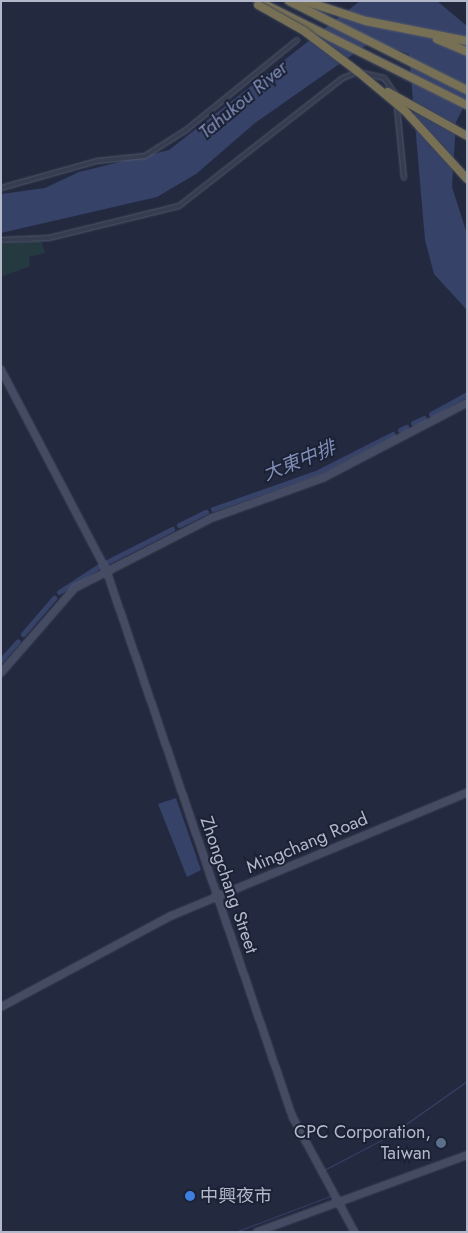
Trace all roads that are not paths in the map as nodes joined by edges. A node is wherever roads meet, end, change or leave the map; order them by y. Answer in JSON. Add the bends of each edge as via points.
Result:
{"nodes":[{"id":1,"x":250,"y":1,"type":"edge"},
{"id":2,"x":289,"y":1,"type":"edge"},
{"id":3,"x":305,"y":1,"type":"edge"},
{"id":4,"x":259,"y":3,"type":"edge"},
{"id":5,"x":411,"y":30,"type":"junction"},
{"id":6,"x":297,"y":40,"type":"dead end"},
{"id":7,"x":467,"y":41,"type":"edge"},
{"id":8,"x":467,"y":52,"type":"edge"},
{"id":9,"x":357,"y":71,"type":"junction"},
{"id":10,"x":467,"y":90,"type":"edge"},
{"id":11,"x":467,"y":105,"type":"edge"},
{"id":12,"x":467,"y":136,"type":"edge"},
{"id":13,"x":404,"y":178,"type":"dead end"},
{"id":14,"x":467,"y":179,"type":"edge"},
{"id":15,"x":1,"y":188,"type":"edge"},
{"id":16,"x":1,"y":240,"type":"edge"},
{"id":17,"x":1,"y":369,"type":"edge"},
{"id":18,"x":467,"y":403,"type":"edge"},
{"id":19,"x":107,"y":571,"type":"junction"},
{"id":20,"x":1,"y":672,"type":"edge"},
{"id":21,"x":467,"y":792,"type":"edge"},
{"id":22,"x":218,"y":896,"type":"junction"},
{"id":23,"x":1,"y":1007,"type":"edge"},
{"id":24,"x":467,"y":1155,"type":"edge"},
{"id":25,"x":334,"y":1198,"type":"junction"},
{"id":26,"x":257,"y":1232,"type":"edge"},
{"id":27,"x":355,"y":1232,"type":"edge"}],
"edges":[{"from":1,"to":4,"type":"highway"},
{"from":2,"to":10,"type":"highway"},
{"from":3,"to":5,"type":"highway"},
{"from":4,"to":9,"type":"highway","bridge":true,"via":[[304,31]]},
{"from":4,"to":11,"type":"highway"},
{"from":5,"to":7,"type":"highway"},
{"from":5,"to":8,"type":"highway"},
{"from":6,"to":15,"type":"street","via":[[186,130],[145,156],[98,162]]},
{"from":9,"to":12,"type":"highway","bridge":true,"via":[[431,120]]},
{"from":9,"to":14,"type":"highway","bridge":true,"via":[[405,111]]},
{"from":13,"to":16,"type":"street","via":[[396,95],[384,78],[358,72],[343,78],[179,206],[49,238]]},
{"from":17,"to":19,"type":"street","name":"Zhongchang Street"},
{"from":18,"to":19,"type":"street","via":[[323,478],[212,518]]},
{"from":19,"to":20,"type":"street","via":[[64,597]]},
{"from":19,"to":22,"type":"street","name":"Zhongchang Street"},
{"from":21,"to":22,"type":"street","name":"Mingchang Road"},
{"from":22,"to":23,"type":"street","name":"Mingchang Road","via":[[171,916]]},
{"from":22,"to":25,"type":"street","name":"Zhongchang Street","via":[[293,1116]]},
{"from":24,"to":25,"type":"street"},
{"from":25,"to":26,"type":"street"},
{"from":25,"to":27,"type":"street","name":"Zhongchang Street"}]}
